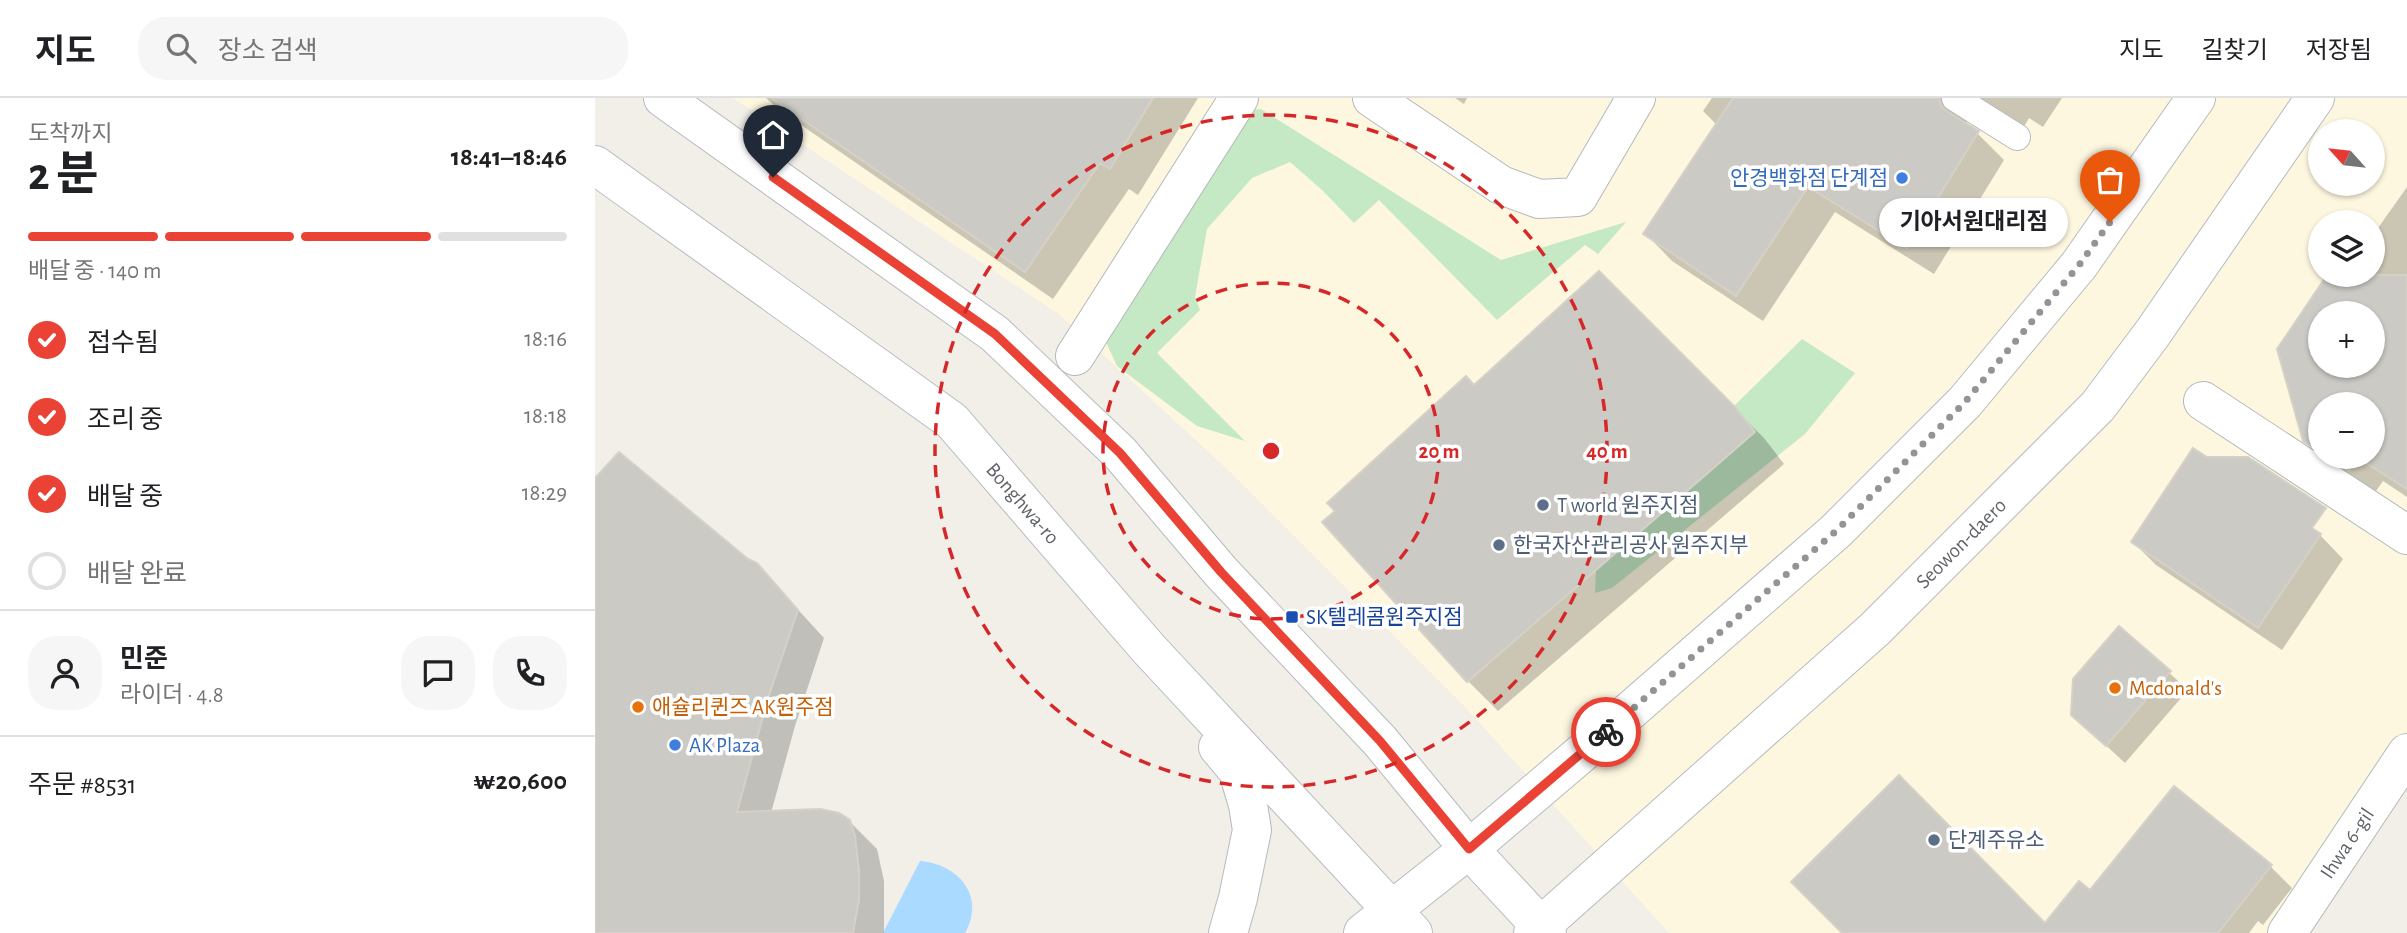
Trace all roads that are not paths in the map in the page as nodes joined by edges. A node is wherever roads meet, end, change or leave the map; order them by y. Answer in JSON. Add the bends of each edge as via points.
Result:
{"nodes":[{"id":1,"x":663,"y":98,"type":"edge"},
{"id":2,"x":1239,"y":98,"type":"edge"},
{"id":3,"x":1372,"y":98,"type":"edge"},
{"id":4,"x":1636,"y":98,"type":"edge"},
{"id":5,"x":1955,"y":98,"type":"edge"},
{"id":6,"x":2196,"y":98,"type":"edge"},
{"id":7,"x":2315,"y":98,"type":"edge"},
{"id":8,"x":2017,"y":138,"type":"dead end"},
{"id":9,"x":595,"y":165,"type":"edge"},
{"id":10,"x":1075,"y":356,"type":"dead end"},
{"id":11,"x":2203,"y":401,"type":"dead end"},
{"id":12,"x":2407,"y":535,"type":"edge"},
{"id":13,"x":1148,"y":648,"type":"junction"},
{"id":14,"x":2407,"y":753,"type":"edge"},
{"id":15,"x":1469,"y":849,"type":"junction"},
{"id":16,"x":1402,"y":921,"type":"edge"},
{"id":17,"x":1540,"y":931,"type":"edge"},
{"id":18,"x":1228,"y":933,"type":"edge"},
{"id":19,"x":1363,"y":933,"type":"edge"},
{"id":20,"x":2287,"y":933,"type":"edge"}],
"edges":[{"from":1,"to":15,"type":"street","via":[[995,334],[1120,453],[1221,572],[1380,741]]},
{"from":2,"to":10,"type":"street"},
{"from":3,"to":4,"type":"street","via":[[1501,185],[1539,200],[1578,197]]},
{"from":5,"to":8,"type":"lane"},
{"from":6,"to":15,"type":"street","via":[[2079,265],[1965,402],[1836,531]]},
{"from":7,"to":17,"type":"street","name":"Seowon-daero","via":[[2098,406],[1875,629]]},
{"from":9,"to":13,"type":"street","name":"Bonghwa-ro","via":[[952,421]]},
{"from":11,"to":12,"type":"street"},
{"from":13,"to":16,"type":"street","name":"Bonghwa-ro"},
{"from":13,"to":18,"type":"street","via":[[1238,772],[1248,805],[1252,830]]},
{"from":14,"to":20,"type":"street","name":"Ihwa 6-gil"},
{"from":15,"to":16,"type":"street"},
{"from":15,"to":17,"type":"street"},
{"from":16,"to":19,"type":"street"}]}
